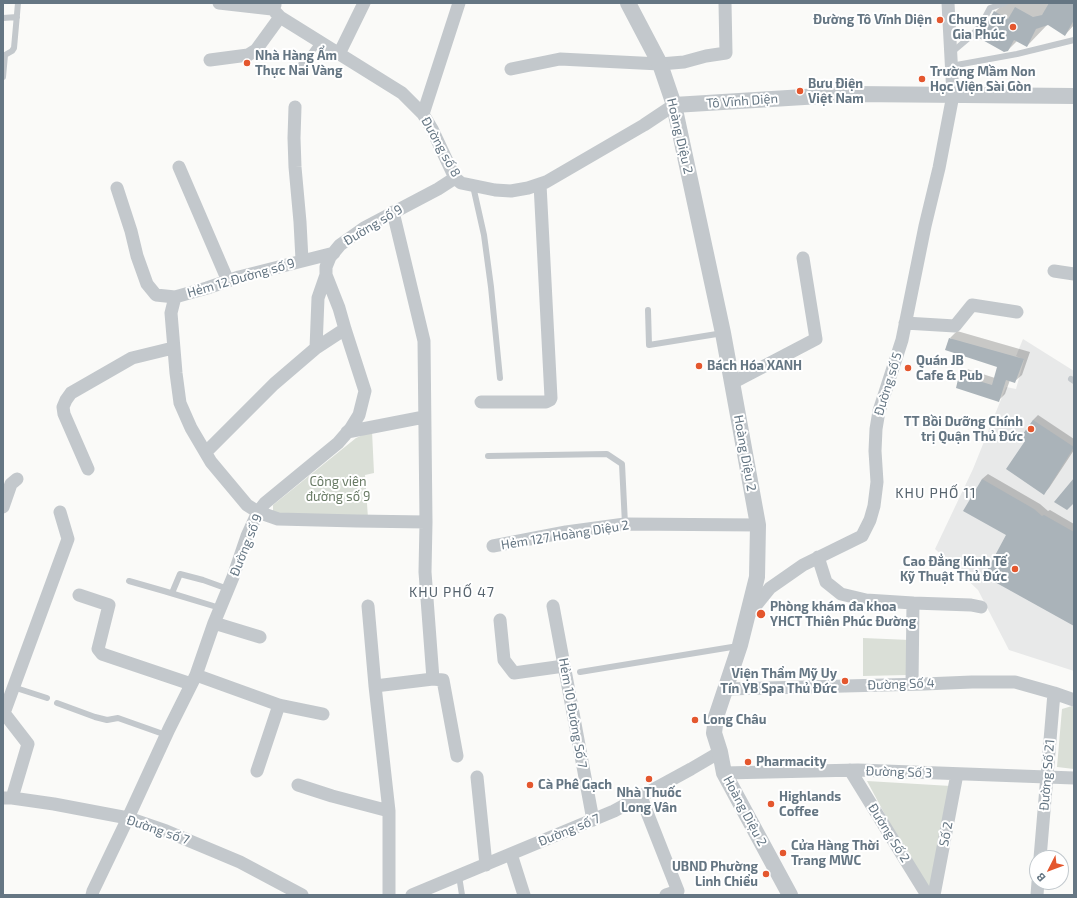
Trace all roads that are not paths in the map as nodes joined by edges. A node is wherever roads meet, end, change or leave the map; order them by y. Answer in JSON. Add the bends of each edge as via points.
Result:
{"nodes":[{"id":1,"x":18,"y":3,"type":"edge"},
{"id":2,"x":219,"y":3,"type":"edge"},
{"id":3,"x":364,"y":3,"type":"edge"},
{"id":4,"x":459,"y":3,"type":"edge"},
{"id":5,"x":628,"y":3,"type":"edge"},
{"id":6,"x":725,"y":3,"type":"edge"},
{"id":7,"x":948,"y":3,"type":"edge"},
{"id":8,"x":1005,"y":3,"type":"edge"},
{"id":9,"x":274,"y":8,"type":"edge"},
{"id":10,"x":17,"y":17,"type":"junction"},
{"id":11,"x":3,"y":18,"type":"edge"},
{"id":12,"x":1074,"y":40,"type":"edge"},
{"id":13,"x":319,"y":42,"type":"junction"},
{"id":14,"x":340,"y":54,"type":"junction"},
{"id":15,"x":4,"y":55,"type":"edge"},
{"id":16,"x":951,"y":59,"type":"junction"},
{"id":17,"x":210,"y":60,"type":"dead end"},
{"id":18,"x":660,"y":64,"type":"junction"},
{"id":19,"x":511,"y":69,"type":"dead end"},
{"id":20,"x":296,"y":70,"type":"dead end"},
{"id":21,"x":3,"y":77,"type":"edge"},
{"id":22,"x":953,"y":95,"type":"junction"},
{"id":23,"x":1074,"y":96,"type":"edge"},
{"id":24,"x":674,"y":105,"type":"junction"},
{"id":25,"x":295,"y":107,"type":"dead end"},
{"id":26,"x":423,"y":114,"type":"junction"},
{"id":27,"x":179,"y":167,"type":"dead end"},
{"id":28,"x":455,"y":178,"type":"junction"},
{"id":29,"x":540,"y":184,"type":"junction"},
{"id":30,"x":473,"y":186,"type":"junction"},
{"id":31,"x":117,"y":188,"type":"dead end"},
{"id":32,"x":393,"y":212,"type":"junction"},
{"id":33,"x":334,"y":253,"type":"junction"},
{"id":34,"x":803,"y":258,"type":"dead end"},
{"id":35,"x":302,"y":260,"type":"junction"},
{"id":36,"x":1054,"y":271,"type":"dead end"},
{"id":37,"x":1074,"y":274,"type":"edge"},
{"id":38,"x":326,"y":275,"type":"junction"},
{"id":39,"x":228,"y":281,"type":"junction"},
{"id":40,"x":175,"y":297,"type":"junction"},
{"id":41,"x":648,"y":310,"type":"dead end"},
{"id":42,"x":1017,"y":312,"type":"dead end"},
{"id":43,"x":905,"y":323,"type":"junction"},
{"id":44,"x":345,"y":329,"type":"junction"},
{"id":45,"x":722,"y":333,"type":"junction"},
{"id":46,"x":174,"y":348,"type":"junction"},
{"id":47,"x":316,"y":348,"type":"junction"},
{"id":48,"x":500,"y":378,"type":"dead end"},
{"id":49,"x":732,"y":383,"type":"junction"},
{"id":50,"x":481,"y":402,"type":"dead end"},
{"id":51,"x":424,"y":417,"type":"junction"},
{"id":52,"x":347,"y":432,"type":"junction"},
{"id":53,"x":206,"y":452,"type":"junction"},
{"id":54,"x":488,"y":456,"type":"dead end"},
{"id":55,"x":88,"y":468,"type":"dead end"},
{"id":56,"x":16,"y":479,"type":"dead end"},
{"id":57,"x":3,"y":507,"type":"edge"},
{"id":58,"x":60,"y":512,"type":"dead end"},
{"id":59,"x":258,"y":512,"type":"junction"},
{"id":60,"x":426,"y":522,"type":"junction"},
{"id":61,"x":625,"y":524,"type":"junction"},
{"id":62,"x":758,"y":525,"type":"junction"},
{"id":63,"x":493,"y":546,"type":"dead end"},
{"id":64,"x":818,"y":557,"type":"junction"},
{"id":65,"x":129,"y":581,"type":"dead end"},
{"id":66,"x":228,"y":589,"type":"junction"},
{"id":67,"x":172,"y":593,"type":"junction"},
{"id":68,"x":79,"y":595,"type":"dead end"},
{"id":69,"x":913,"y":603,"type":"junction"},
{"id":70,"x":368,"y":606,"type":"dead end"},
{"id":71,"x":553,"y":606,"type":"dead end"},
{"id":72,"x":981,"y":607,"type":"dead end"},
{"id":73,"x":220,"y":608,"type":"junction"},
{"id":74,"x":749,"y":614,"type":"junction"},
{"id":75,"x":500,"y":620,"type":"dead end"},
{"id":76,"x":214,"y":622,"type":"junction"},
{"id":77,"x":260,"y":637,"type":"dead end"},
{"id":78,"x":740,"y":646,"type":"junction"},
{"id":79,"x":564,"y":666,"type":"junction"},
{"id":80,"x":580,"y":672,"type":"dead end"},
{"id":81,"x":193,"y":680,"type":"junction"},
{"id":82,"x":433,"y":680,"type":"junction"},
{"id":83,"x":912,"y":684,"type":"junction"},
{"id":84,"x":375,"y":686,"type":"junction"},
{"id":85,"x":13,"y":687,"type":"junction"},
{"id":86,"x":726,"y":689,"type":"junction"},
{"id":87,"x":1054,"y":693,"type":"junction"},
{"id":88,"x":47,"y":698,"type":"dead end"},
{"id":89,"x":1074,"y":700,"type":"edge"},
{"id":90,"x":57,"y":703,"type":"dead end"},
{"id":91,"x":279,"y":706,"type":"junction"},
{"id":92,"x":3,"y":713,"type":"edge"},
{"id":93,"x":323,"y":714,"type":"dead end"},
{"id":94,"x":166,"y":735,"type":"junction"},
{"id":95,"x":720,"y":752,"type":"junction"},
{"id":96,"x":457,"y":756,"type":"dead end"},
{"id":97,"x":850,"y":770,"type":"junction"},
{"id":98,"x":256,"y":771,"type":"dead end"},
{"id":99,"x":724,"y":773,"type":"junction"},
{"id":100,"x":957,"y":774,"type":"junction"},
{"id":101,"x":477,"y":776,"type":"dead end"},
{"id":102,"x":1048,"y":777,"type":"junction"},
{"id":103,"x":1074,"y":778,"type":"edge"},
{"id":104,"x":298,"y":785,"type":"dead end"},
{"id":105,"x":641,"y":797,"type":"junction"},
{"id":106,"x":7,"y":798,"type":"edge"},
{"id":107,"x":389,"y":810,"type":"junction"},
{"id":108,"x":128,"y":818,"type":"junction"},
{"id":109,"x":593,"y":820,"type":"junction"},
{"id":110,"x":1041,"y":850,"type":"edge"},
{"id":111,"x":511,"y":854,"type":"junction"},
{"id":112,"x":486,"y":865,"type":"junction"},
{"id":113,"x":459,"y":876,"type":"junction"},
{"id":114,"x":92,"y":895,"type":"edge"},
{"id":115,"x":302,"y":895,"type":"edge"},
{"id":116,"x":389,"y":895,"type":"edge"},
{"id":117,"x":412,"y":895,"type":"edge"},
{"id":118,"x":462,"y":895,"type":"edge"},
{"id":119,"x":524,"y":895,"type":"edge"},
{"id":120,"x":666,"y":895,"type":"edge"},
{"id":121,"x":790,"y":895,"type":"edge"},
{"id":122,"x":927,"y":895,"type":"edge"},
{"id":123,"x":934,"y":895,"type":"edge"}],
"edges":[{"from":1,"to":10,"type":"lane"},
{"from":2,"to":9,"type":"street"},
{"from":3,"to":14,"type":"street"},
{"from":4,"to":26,"type":"street"},
{"from":5,"to":18,"type":"street","name":"Hoàng Diệu 2"},
{"from":6,"to":18,"type":"street","via":[[726,52],[684,62]]},
{"from":7,"to":16,"type":"street"},
{"from":8,"to":16,"type":"lane","via":[[990,8],[981,25]]},
{"from":9,"to":13,"type":"street","name":"Đường số 8"},
{"from":9,"to":17,"type":"street","via":[[256,50],[248,55]]},
{"from":10,"to":11,"type":"lane"},
{"from":10,"to":15,"type":"lane","via":[[14,48]]},
{"from":12,"to":16,"type":"lane","via":[[1017,54]]},
{"from":13,"to":14,"type":"street","name":"Đường số 8"},
{"from":13,"to":20,"type":"lane"},
{"from":14,"to":26,"type":"street","name":"Đường số 8","via":[[402,93]]},
{"from":15,"to":21,"type":"lane"},
{"from":16,"to":22,"type":"street"},
{"from":18,"to":19,"type":"street","via":[[560,59]]},
{"from":18,"to":24,"type":"street","name":"Hoàng Diệu 2"},
{"from":22,"to":23,"type":"street","name":"Tô Vĩnh Diện"},
{"from":22,"to":24,"type":"street","name":"Tô Vĩnh Diện","via":[[853,94]]},
{"from":22,"to":43,"type":"street","name":"Đường số 5"},
{"from":24,"to":29,"type":"street","name":"Đường số 8","via":[[638,129]]},
{"from":24,"to":45,"type":"street","name":"Hoàng Diệu 2"},
{"from":25,"to":35,"type":"street","via":[[295,167]]},
{"from":26,"to":28,"type":"street","name":"Đường số 8"},
{"from":27,"to":39,"type":"street"},
{"from":28,"to":30,"type":"street","name":"Đường số 8","via":[[461,183]]},
{"from":28,"to":32,"type":"street","name":"Đường số 9"},
{"from":29,"to":30,"type":"street","name":"Đường số 8","via":[[511,192]]},
{"from":29,"to":50,"type":"street","via":[[551,398],[546,402]]},
{"from":30,"to":48,"type":"lane","via":[[484,235]]},
{"from":31,"to":40,"type":"street","via":[[147,284],[156,295]]},
{"from":32,"to":33,"type":"street","name":"Đường số 9","via":[[358,232],[340,245]]},
{"from":32,"to":51,"type":"street","via":[[424,341]]},
{"from":33,"to":35,"type":"street","name":"Hẻm 12 Đường số 9"},
{"from":33,"to":38,"type":"street","name":"Đường số 9","via":[[326,267]]},
{"from":34,"to":49,"type":"street","via":[[816,339]]},
{"from":35,"to":39,"type":"street","name":"Hẻm 12 Đường số 9"},
{"from":36,"to":37,"type":"street"},
{"from":38,"to":44,"type":"street","name":"Đường số 9"},
{"from":38,"to":47,"type":"street","via":[[318,298]]},
{"from":39,"to":40,"type":"street","name":"Hẻm 12 Đường số 9"},
{"from":40,"to":46,"type":"street","name":"Hẻm 12 Đường số 9","via":[[171,313]]},
{"from":41,"to":45,"type":"lane","via":[[649,346]]},
{"from":42,"to":43,"type":"street","via":[[972,305],[955,326]]},
{"from":43,"to":64,"type":"street","name":"Đường số 5","via":[[879,410],[876,429],[878,482],[870,520],[862,536]]},
{"from":44,"to":47,"type":"street"},
{"from":44,"to":52,"type":"street","name":"Đường số 9","via":[[365,391],[360,415]]},
{"from":45,"to":49,"type":"street","name":"Hoàng Diệu 2"},
{"from":46,"to":53,"type":"street","name":"Hẻm 12 Đường số 9","via":[[180,403],[191,428]]},
{"from":46,"to":55,"type":"street","via":[[132,358],[70,394],[63,407],[64,414]]},
{"from":47,"to":53,"type":"street","via":[[274,384]]},
{"from":49,"to":62,"type":"street","name":"Hoàng Diệu 2"},
{"from":51,"to":52,"type":"street"},
{"from":51,"to":60,"type":"street"},
{"from":52,"to":59,"type":"street","name":"Đường số 9","via":[[338,443],[265,503]]},
{"from":53,"to":59,"type":"street","name":"Hẻm 12 Đường số 9","via":[[211,462],[247,505]]},
{"from":54,"to":61,"type":"lane","via":[[607,454],[622,464]]},
{"from":56,"to":57,"type":"street","via":[[11,484]]},
{"from":58,"to":85,"type":"street","via":[[68,539]]},
{"from":59,"to":60,"type":"street","name":"Hẻm 12 Đường số 9","via":[[278,519]]},
{"from":59,"to":66,"type":"street","name":"Đường số 9"},
{"from":60,"to":82,"type":"street","via":[[425,572]]},
{"from":61,"to":62,"type":"street","name":"Hẻm 127 Hoàng Diệu 2"},
{"from":61,"to":63,"type":"street","name":"Hẻm 127 Hoàng Diệu 2"},
{"from":62,"to":74,"type":"street","name":"Hoàng Diệu 2","via":[[758,577]]},
{"from":64,"to":69,"type":"street","via":[[826,582],[841,594],[866,600]]},
{"from":64,"to":74,"type":"street","name":"Đường số 5","via":[[770,588]]},
{"from":65,"to":67,"type":"lane"},
{"from":66,"to":67,"type":"lane","via":[[180,574]]},
{"from":66,"to":73,"type":"street","name":"Đường số 9"},
{"from":67,"to":73,"type":"lane"},
{"from":68,"to":81,"type":"street","via":[[109,605],[98,649],[102,654]]},
{"from":69,"to":72,"type":"street"},
{"from":69,"to":83,"type":"street"},
{"from":70,"to":84,"type":"street"},
{"from":71,"to":79,"type":"street","name":"Hẻm 10 Đường Số 7"},
{"from":73,"to":76,"type":"street","name":"Đường số 9"},
{"from":74,"to":78,"type":"street","name":"Hoàng Diệu 2"},
{"from":75,"to":79,"type":"street","via":[[504,660],[514,673]]},
{"from":76,"to":77,"type":"street"},
{"from":76,"to":81,"type":"street","name":"Đường số 9"},
{"from":78,"to":80,"type":"lane"},
{"from":78,"to":86,"type":"street","name":"Hoàng Diệu 2"},
{"from":79,"to":109,"type":"street","name":"Hẻm 10 Đường Số 7"},
{"from":81,"to":91,"type":"street"},
{"from":81,"to":94,"type":"street","name":"Đường số 9"},
{"from":82,"to":84,"type":"street"},
{"from":82,"to":96,"type":"street","via":[[443,680]]},
{"from":83,"to":86,"type":"street","name":"Đường Số 4"},
{"from":83,"to":87,"type":"street","name":"Đường Số 4","via":[[1015,682]]},
{"from":84,"to":107,"type":"street"},
{"from":85,"to":88,"type":"lane"},
{"from":85,"to":92,"type":"street"},
{"from":86,"to":95,"type":"street","name":"Hoàng Diệu 2","via":[[716,717],[714,732]]},
{"from":87,"to":89,"type":"street","name":"Đường Số 4"},
{"from":87,"to":102,"type":"street","name":"Đường Số 21"},
{"from":90,"to":94,"type":"lane","via":[[94,717],[107,720],[118,718]]},
{"from":91,"to":93,"type":"street"},
{"from":91,"to":98,"type":"street"},
{"from":92,"to":106,"type":"street","via":[[28,744]]},
{"from":94,"to":108,"type":"street","name":"Đường số 9"},
{"from":95,"to":99,"type":"street","name":"Hoàng Diệu 2"},
{"from":95,"to":105,"type":"street","name":"Đường số 7"},
{"from":97,"to":99,"type":"street","name":"Đường Số 3"},
{"from":97,"to":100,"type":"street","name":"Đường Số 3"},
{"from":97,"to":122,"type":"street","name":"Đường Số 2"},
{"from":99,"to":121,"type":"street","name":"Hoàng Diệu 2"},
{"from":100,"to":102,"type":"street","name":"Đường Số 3"},
{"from":100,"to":123,"type":"street","name":"Số 2"},
{"from":101,"to":112,"type":"street"},
{"from":102,"to":103,"type":"street","name":"Đường Số 3"},
{"from":102,"to":110,"type":"street","name":"Đường Số 21"},
{"from":104,"to":107,"type":"street"},
{"from":105,"to":109,"type":"street","name":"Đường số 7"},
{"from":105,"to":120,"type":"street","via":[[678,890]]},
{"from":106,"to":108,"type":"street","name":"Đường số 7"},
{"from":107,"to":116,"type":"street"},
{"from":108,"to":114,"type":"street","name":"Đường số 9"},
{"from":108,"to":115,"type":"street","name":"Đường số 7","via":[[240,862]]},
{"from":109,"to":111,"type":"street","name":"Đường số 7"},
{"from":111,"to":112,"type":"street","name":"Đường số 7"},
{"from":111,"to":119,"type":"street"},
{"from":112,"to":113,"type":"street","name":"Đường số 7"},
{"from":113,"to":117,"type":"street","name":"Đường số 7"},
{"from":113,"to":118,"type":"lane"}]}
